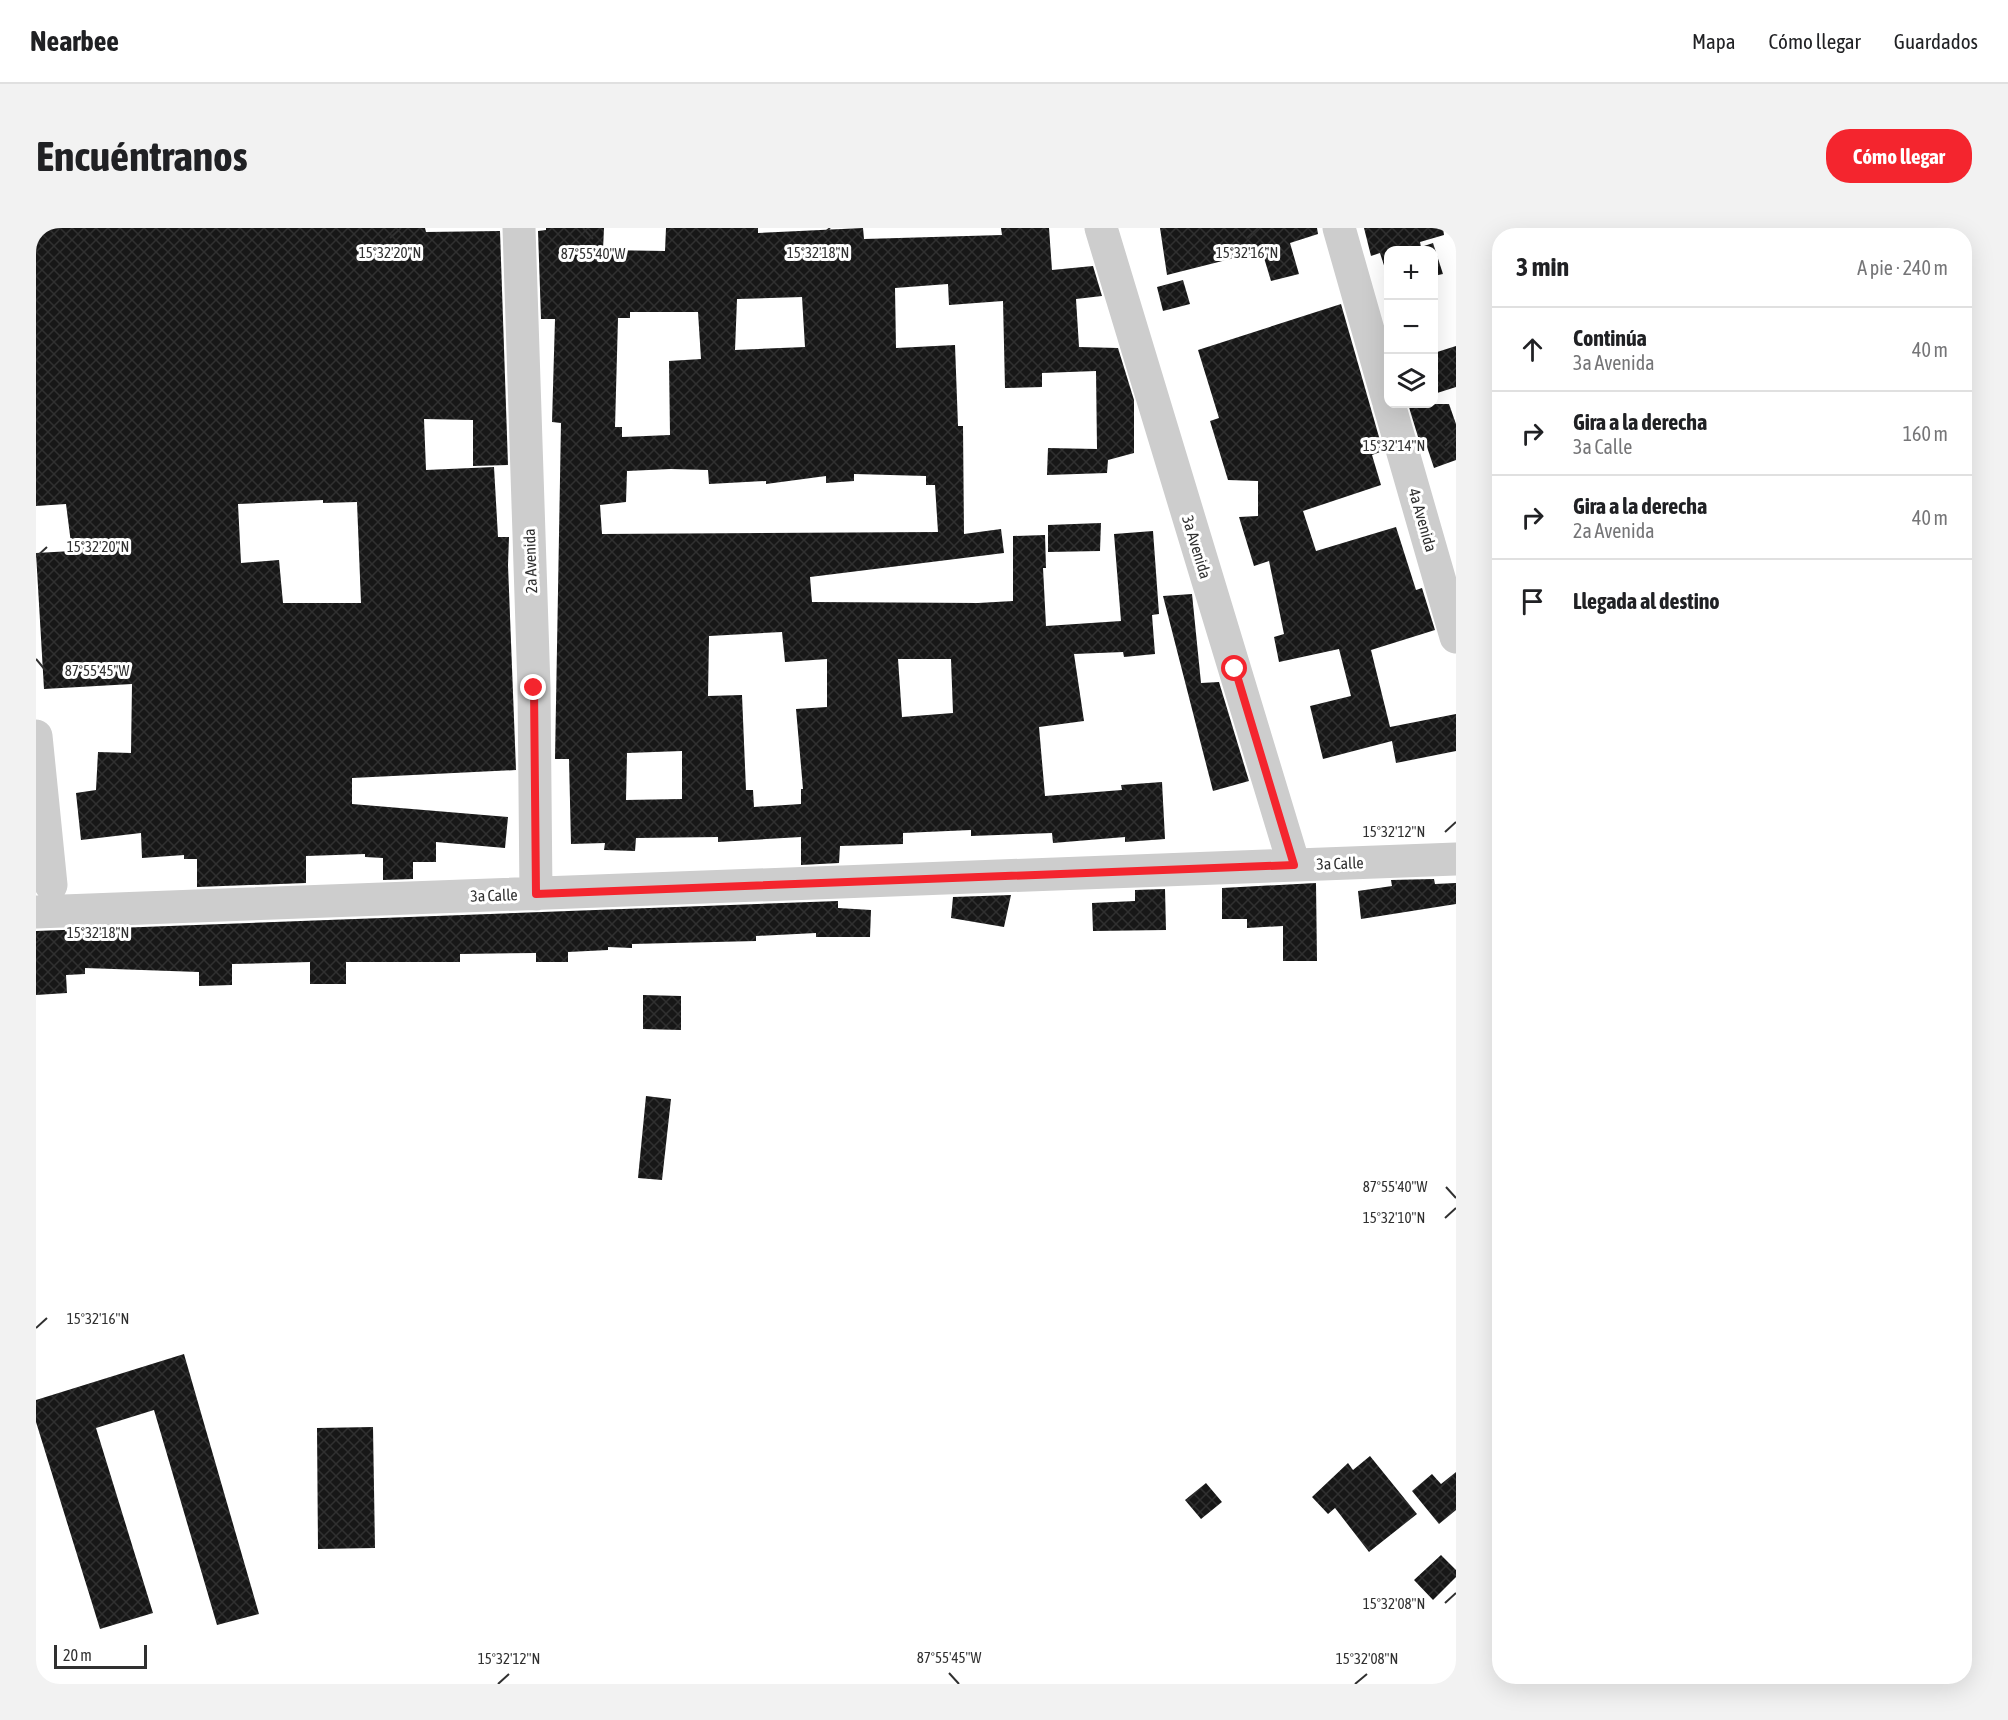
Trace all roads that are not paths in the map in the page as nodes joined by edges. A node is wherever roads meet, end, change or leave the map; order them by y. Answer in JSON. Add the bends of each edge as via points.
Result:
{"nodes":[{"id":1,"x":519,"y":228,"type":"edge"},
{"id":2,"x":1101,"y":228,"type":"edge"},
{"id":3,"x":1339,"y":228,"type":"edge"},
{"id":4,"x":1384,"y":385,"type":"edge"},
{"id":5,"x":1391,"y":408,"type":"edge"},
{"id":6,"x":1456,"y":637,"type":"edge"},
{"id":7,"x":36,"y":736,"type":"edge"},
{"id":8,"x":1456,"y":859,"type":"edge"},
{"id":9,"x":1294,"y":865,"type":"junction"},
{"id":10,"x":536,"y":894,"type":"junction"},
{"id":11,"x":43,"y":899,"type":"edge"}],
"edges":[{"from":1,"to":10,"type":"street","name":"2a Avenida","via":[[534,688]]},
{"from":2,"to":9,"type":"street","name":"3a Avenida"},
{"from":3,"to":4,"type":"street","name":"4a Avenida"},
{"from":5,"to":6,"type":"street","name":"4a Avenida"},
{"from":7,"to":11,"type":"street"},
{"from":8,"to":9,"type":"street","name":"3a Calle"},
{"from":9,"to":10,"type":"street","name":"3a Calle"},
{"from":10,"to":11,"type":"street","name":"3a Calle"}]}
